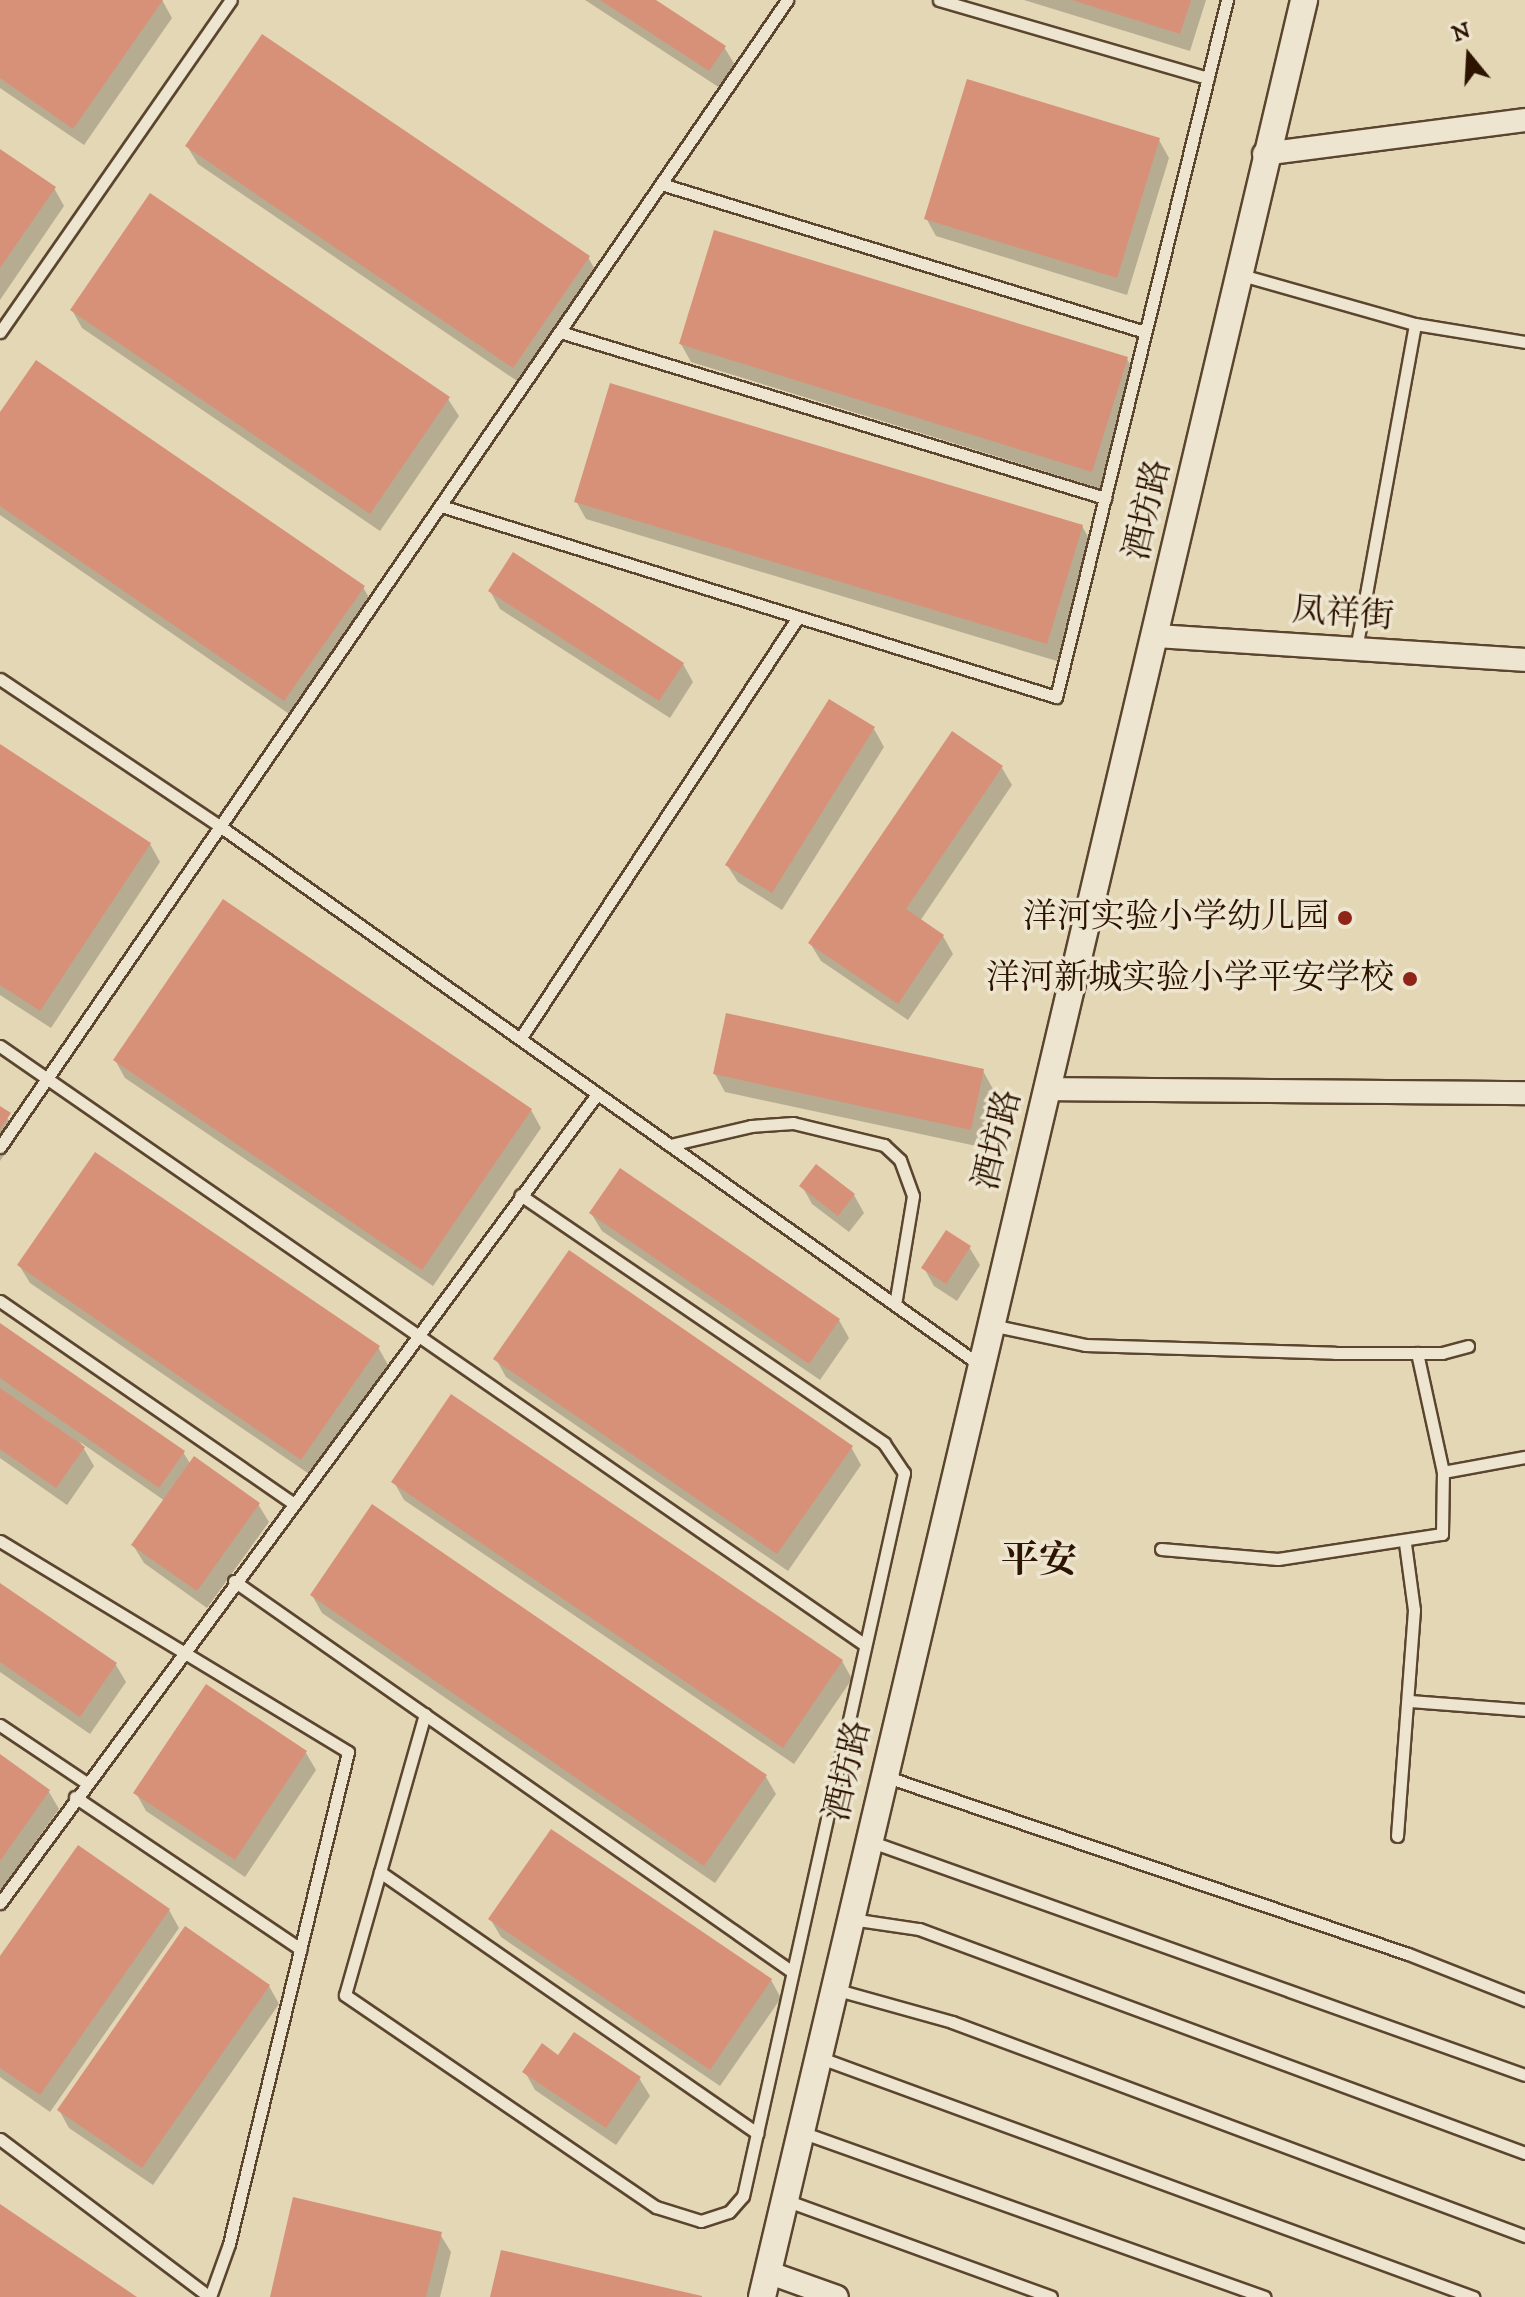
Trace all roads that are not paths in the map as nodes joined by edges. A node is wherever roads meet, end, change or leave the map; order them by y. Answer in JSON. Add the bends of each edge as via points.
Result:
{"nodes":[{"id":1,"x":231,"y":0,"type":"edge"},
{"id":2,"x":787,"y":0,"type":"edge"},
{"id":3,"x":939,"y":0,"type":"edge"},
{"id":4,"x":1227,"y":0,"type":"edge"},
{"id":5,"x":1304,"y":0,"type":"edge"},
{"id":6,"x":1208,"y":78,"type":"junction"},
{"id":7,"x":1525,"y":120,"type":"edge"},
{"id":8,"x":1264,"y":154,"type":"junction"},
{"id":9,"x":661,"y":184,"type":"junction"},
{"id":10,"x":1237,"y":274,"type":"junction"},
{"id":11,"x":1415,"y":324,"type":"junction"},
{"id":12,"x":0,"y":332,"type":"edge"},
{"id":13,"x":560,"y":332,"type":"junction"},
{"id":14,"x":1145,"y":332,"type":"junction"},
{"id":15,"x":1525,"y":342,"type":"edge"},
{"id":16,"x":1105,"y":498,"type":"junction"},
{"id":17,"x":441,"y":506,"type":"junction"},
{"id":18,"x":798,"y":617,"type":"junction"},
{"id":19,"x":1156,"y":636,"type":"junction"},
{"id":20,"x":1356,"y":649,"type":"junction"},
{"id":21,"x":1525,"y":660,"type":"edge"},
{"id":22,"x":0,"y":679,"type":"edge"},
{"id":23,"x":221,"y":827,"type":"junction"},
{"id":24,"x":520,"y":1039,"type":"junction"},
{"id":25,"x":0,"y":1046,"type":"edge"},
{"id":26,"x":48,"y":1077,"type":"junction"},
{"id":27,"x":1047,"y":1089,"type":"junction"},
{"id":28,"x":1525,"y":1093,"type":"edge"},
{"id":29,"x":597,"y":1094,"type":"junction"},
{"id":30,"x":670,"y":1145,"type":"junction"},
{"id":31,"x":0,"y":1147,"type":"edge"},
{"id":32,"x":521,"y":1195,"type":"junction"},
{"id":33,"x":0,"y":1301,"type":"edge"},
{"id":34,"x":895,"y":1305,"type":"junction"},
{"id":35,"x":990,"y":1325,"type":"junction"},
{"id":36,"x":418,"y":1335,"type":"junction"},
{"id":37,"x":1468,"y":1346,"type":"dead end"},
{"id":38,"x":1417,"y":1353,"type":"junction"},
{"id":39,"x":981,"y":1366,"type":"junction"},
{"id":40,"x":1525,"y":1457,"type":"edge"},
{"id":41,"x":1443,"y":1472,"type":"junction"},
{"id":42,"x":293,"y":1503,"type":"junction"},
{"id":43,"x":0,"y":1541,"type":"edge"},
{"id":44,"x":1405,"y":1543,"type":"junction"},
{"id":45,"x":1161,"y":1549,"type":"dead end"},
{"id":46,"x":234,"y":1581,"type":"junction"},
{"id":47,"x":865,"y":1645,"type":"junction"},
{"id":48,"x":182,"y":1652,"type":"junction"},
{"id":49,"x":1409,"y":1701,"type":"junction"},
{"id":50,"x":1525,"y":1710,"type":"edge"},
{"id":51,"x":425,"y":1714,"type":"junction"},
{"id":52,"x":0,"y":1725,"type":"edge"},
{"id":53,"x":884,"y":1776,"type":"junction"},
{"id":54,"x":85,"y":1782,"type":"junction"},
{"id":55,"x":75,"y":1797,"type":"junction"},
{"id":56,"x":1397,"y":1836,"type":"dead end"},
{"id":57,"x":869,"y":1841,"type":"junction"},
{"id":58,"x":380,"y":1872,"type":"junction"},
{"id":59,"x":0,"y":1903,"type":"edge"},
{"id":60,"x":851,"y":1919,"type":"junction"},
{"id":61,"x":300,"y":1949,"type":"junction"},
{"id":62,"x":791,"y":1971,"type":"junction"},
{"id":63,"x":834,"y":1989,"type":"junction"},
{"id":64,"x":1525,"y":2000,"type":"edge"},
{"id":65,"x":818,"y":2057,"type":"junction"},
{"id":66,"x":1525,"y":2075,"type":"edge"},
{"id":67,"x":800,"y":2132,"type":"junction"},
{"id":68,"x":757,"y":2133,"type":"junction"},
{"id":69,"x":0,"y":2139,"type":"edge"},
{"id":70,"x":1525,"y":2153,"type":"edge"},
{"id":71,"x":784,"y":2200,"type":"junction"},
{"id":72,"x":1525,"y":2236,"type":"edge"},
{"id":73,"x":764,"y":2284,"type":"edge"},
{"id":74,"x":210,"y":2297,"type":"edge"},
{"id":75,"x":837,"y":2297,"type":"edge"},
{"id":76,"x":1051,"y":2297,"type":"edge"},
{"id":77,"x":1264,"y":2297,"type":"edge"},
{"id":78,"x":1473,"y":2297,"type":"edge"}],
"edges":[{"from":1,"to":12,"type":"lane"},
{"from":2,"to":9,"type":"lane"},
{"from":3,"to":6,"type":"lane"},
{"from":4,"to":6,"type":"lane"},
{"from":5,"to":8,"type":"street","name":"酒坊路"},
{"from":6,"to":14,"type":"lane"},
{"from":7,"to":8,"type":"street"},
{"from":8,"to":10,"type":"street","name":"酒坊路"},
{"from":9,"to":13,"type":"lane"},
{"from":9,"to":14,"type":"lane"},
{"from":10,"to":11,"type":"lane"},
{"from":10,"to":19,"type":"street","name":"酒坊路"},
{"from":11,"to":15,"type":"lane"},
{"from":11,"to":20,"type":"lane"},
{"from":13,"to":16,"type":"lane"},
{"from":13,"to":17,"type":"lane"},
{"from":14,"to":16,"type":"lane"},
{"from":16,"to":18,"type":"lane","via":[[1056,697]]},
{"from":17,"to":18,"type":"lane"},
{"from":17,"to":23,"type":"lane"},
{"from":18,"to":24,"type":"lane"},
{"from":19,"to":20,"type":"street","name":"凤祥街"},
{"from":19,"to":27,"type":"street","name":"酒坊路"},
{"from":20,"to":21,"type":"street","name":"凤祥街"},
{"from":22,"to":23,"type":"lane"},
{"from":23,"to":24,"type":"lane"},
{"from":23,"to":26,"type":"lane"},
{"from":24,"to":29,"type":"lane"},
{"from":25,"to":26,"type":"lane"},
{"from":26,"to":31,"type":"lane"},
{"from":26,"to":36,"type":"lane"},
{"from":27,"to":28,"type":"street"},
{"from":27,"to":35,"type":"street","name":"酒坊路"},
{"from":29,"to":30,"type":"lane"},
{"from":29,"to":32,"type":"lane"},
{"from":30,"to":34,"type":"lane"},
{"from":30,"to":34,"type":"lane","via":[[751,1126],[793,1123],[884,1145],[900,1160],[913,1196]]},
{"from":32,"to":36,"type":"lane"},
{"from":32,"to":47,"type":"lane","via":[[897,1456],[904,1473]]},
{"from":33,"to":42,"type":"lane"},
{"from":34,"to":39,"type":"lane"},
{"from":35,"to":38,"type":"lane","via":[[1085,1345]]},
{"from":35,"to":39,"type":"street","name":"酒坊路"},
{"from":36,"to":42,"type":"lane"},
{"from":36,"to":47,"type":"lane"},
{"from":37,"to":38,"type":"lane"},
{"from":38,"to":41,"type":"lane"},
{"from":39,"to":53,"type":"street","name":"酒坊路"},
{"from":40,"to":41,"type":"lane"},
{"from":41,"to":44,"type":"lane","via":[[1442,1534]]},
{"from":42,"to":46,"type":"lane"},
{"from":43,"to":48,"type":"lane"},
{"from":44,"to":45,"type":"lane","via":[[1278,1559]]},
{"from":44,"to":49,"type":"lane","via":[[1414,1610]]},
{"from":46,"to":48,"type":"lane"},
{"from":46,"to":51,"type":"lane"},
{"from":47,"to":62,"type":"lane"},
{"from":48,"to":54,"type":"lane"},
{"from":48,"to":61,"type":"lane","via":[[348,1752]]},
{"from":49,"to":50,"type":"lane"},
{"from":49,"to":56,"type":"lane"},
{"from":51,"to":58,"type":"lane"},
{"from":51,"to":62,"type":"lane"},
{"from":52,"to":54,"type":"lane"},
{"from":53,"to":57,"type":"street","name":"酒坊路"},
{"from":53,"to":64,"type":"lane","via":[[1408,1954]]},
{"from":54,"to":55,"type":"lane"},
{"from":55,"to":59,"type":"lane"},
{"from":55,"to":61,"type":"lane"},
{"from":57,"to":60,"type":"street","name":"酒坊路"},
{"from":57,"to":66,"type":"lane"},
{"from":58,"to":68,"type":"lane"},
{"from":58,"to":68,"type":"lane","via":[[345,1995],[656,2207],[678,2215],[701,2221],[729,2212],[743,2196]]},
{"from":60,"to":63,"type":"street","name":"酒坊路"},
{"from":60,"to":70,"type":"lane","via":[[919,1929]]},
{"from":61,"to":74,"type":"lane","via":[[229,2244]]},
{"from":62,"to":68,"type":"lane"},
{"from":63,"to":65,"type":"street","name":"酒坊路"},
{"from":63,"to":72,"type":"lane","via":[[952,2022]]},
{"from":65,"to":67,"type":"street","name":"酒坊路"},
{"from":65,"to":78,"type":"lane"},
{"from":67,"to":71,"type":"street","name":"酒坊路"},
{"from":67,"to":77,"type":"lane"},
{"from":69,"to":74,"type":"lane"},
{"from":71,"to":73,"type":"street","name":"酒坊路"},
{"from":71,"to":76,"type":"lane"},
{"from":73,"to":75,"type":"street"}]}
